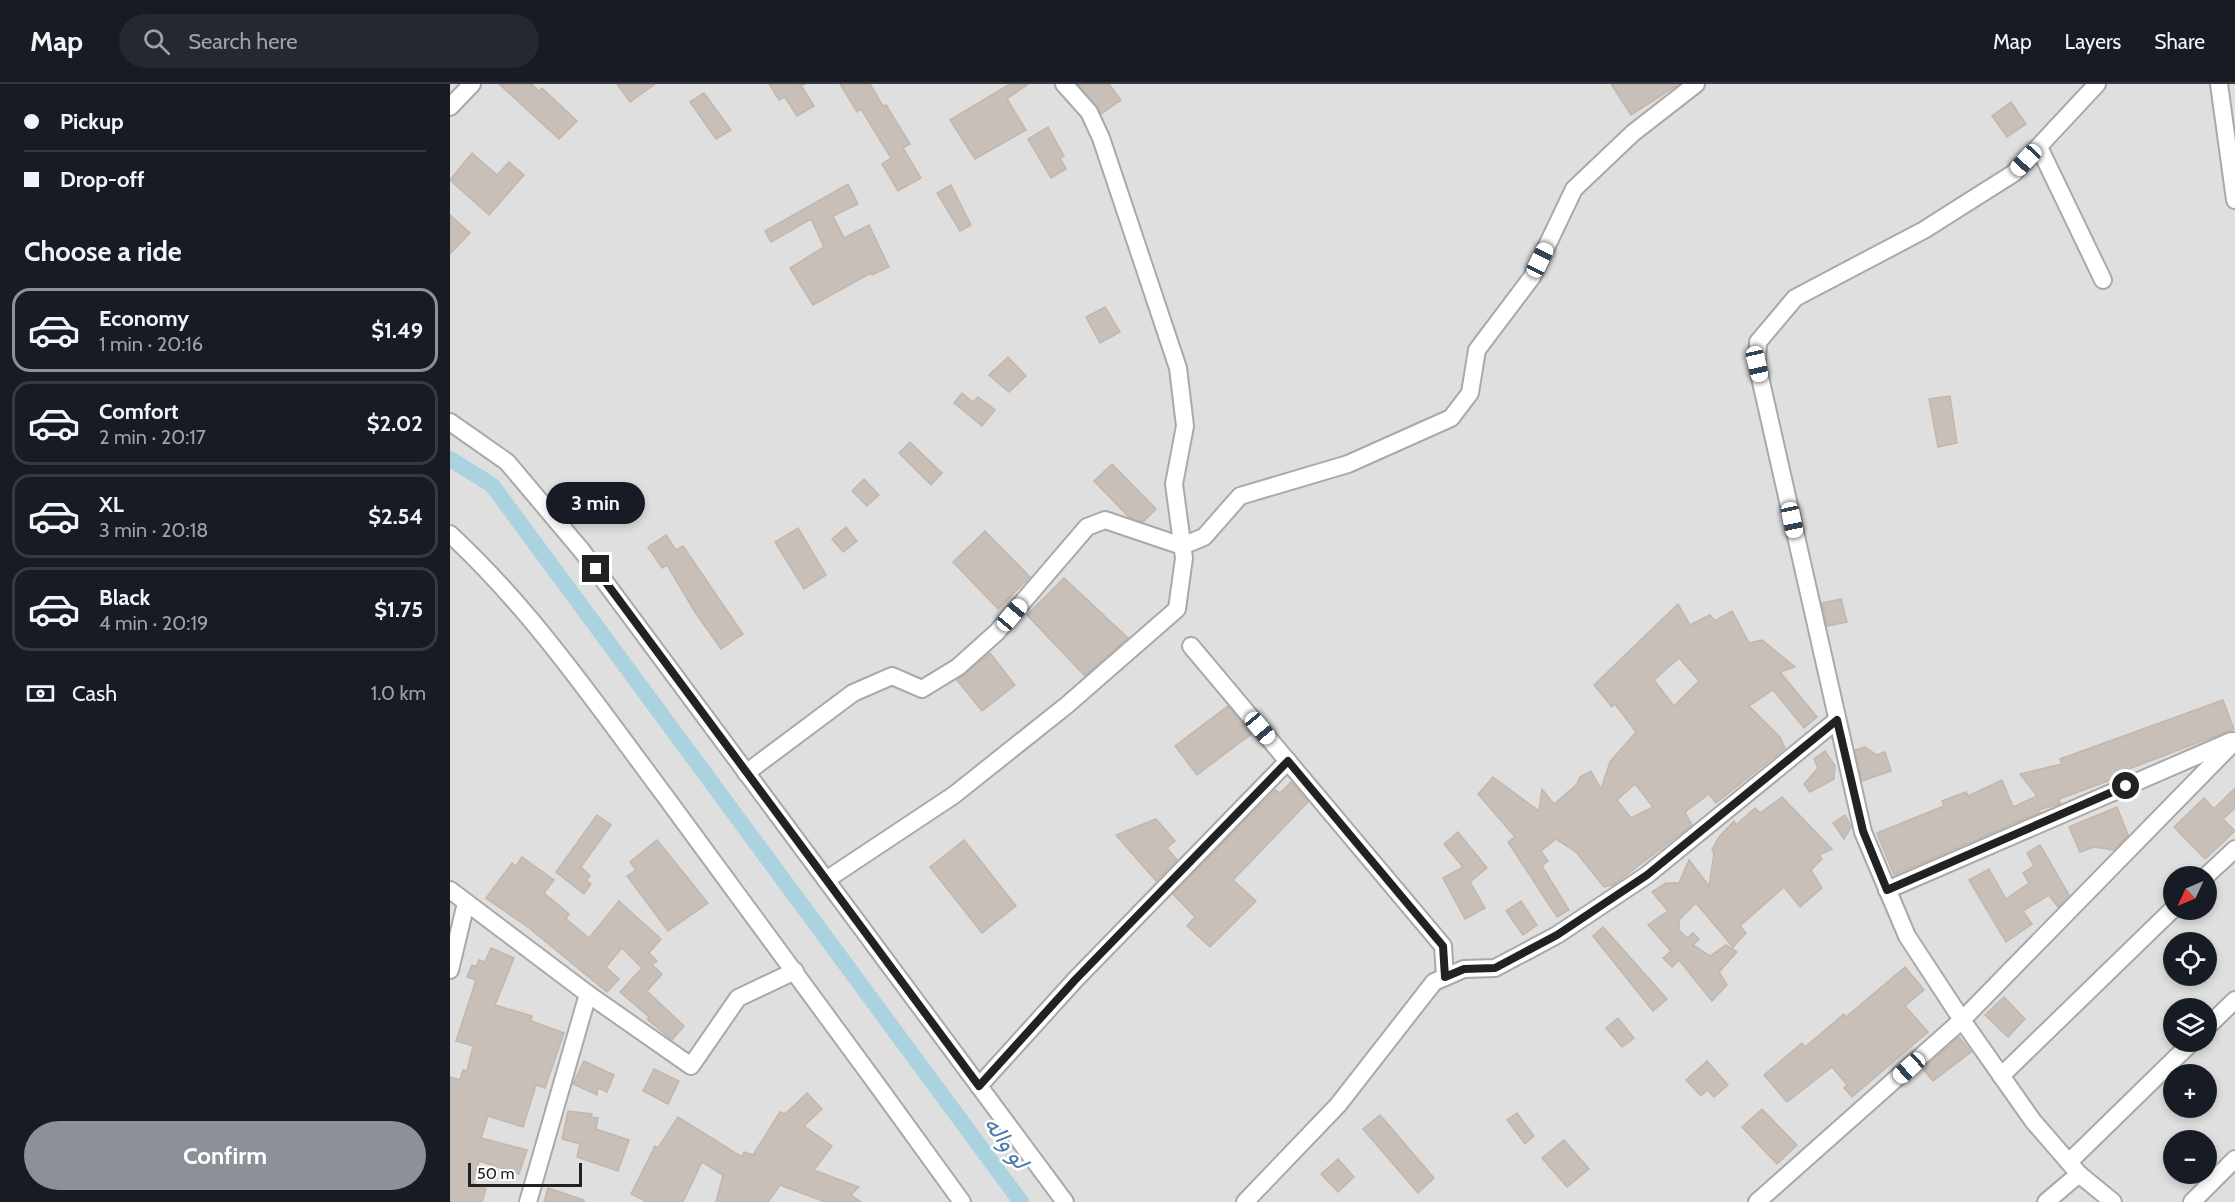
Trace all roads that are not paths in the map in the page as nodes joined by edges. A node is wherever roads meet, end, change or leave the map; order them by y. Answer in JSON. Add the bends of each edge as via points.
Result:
{"nodes":[{"id":1,"x":472,"y":84,"type":"edge"},
{"id":2,"x":1065,"y":84,"type":"edge"},
{"id":3,"x":1696,"y":84,"type":"edge"},
{"id":4,"x":2097,"y":84,"type":"edge"},
{"id":5,"x":2219,"y":84,"type":"edge"},
{"id":6,"x":450,"y":107,"type":"edge"},
{"id":7,"x":2039,"y":147,"type":"junction"},
{"id":8,"x":2234,"y":179,"type":"edge"},
{"id":9,"x":2235,"y":200,"type":"edge"},
{"id":10,"x":2103,"y":280,"type":"dead end"},
{"id":11,"x":450,"y":422,"type":"edge"},
{"id":12,"x":450,"y":534,"type":"edge"},
{"id":13,"x":1182,"y":546,"type":"junction"},
{"id":14,"x":1191,"y":646,"type":"dead end"},
{"id":15,"x":1837,"y":720,"type":"junction"},
{"id":16,"x":2235,"y":740,"type":"edge"},
{"id":17,"x":1288,"y":761,"type":"junction"},
{"id":18,"x":746,"y":772,"type":"junction"},
{"id":19,"x":2235,"y":849,"type":"edge"},
{"id":20,"x":2217,"y":866,"type":"edge"},
{"id":21,"x":826,"y":880,"type":"junction"},
{"id":22,"x":450,"y":890,"type":"edge"},
{"id":23,"x":1887,"y":890,"type":"junction"},
{"id":24,"x":466,"y":903,"type":"junction"},
{"id":25,"x":2163,"y":919,"type":"edge"},
{"id":26,"x":450,"y":970,"type":"edge"},
{"id":27,"x":795,"y":971,"type":"junction"},
{"id":28,"x":1445,"y":977,"type":"junction"},
{"id":29,"x":588,"y":994,"type":"junction"},
{"id":30,"x":2235,"y":1000,"type":"edge"},
{"id":31,"x":2217,"y":1017,"type":"edge"},
{"id":32,"x":1962,"y":1020,"type":"junction"},
{"id":33,"x":2183,"y":1052,"type":"edge"},
{"id":34,"x":2001,"y":1076,"type":"junction"},
{"id":35,"x":979,"y":1086,"type":"junction"},
{"id":36,"x":2235,"y":1159,"type":"edge"},
{"id":37,"x":2074,"y":1168,"type":"junction"},
{"id":38,"x":528,"y":1202,"type":"edge"},
{"id":39,"x":962,"y":1202,"type":"edge"},
{"id":40,"x":1065,"y":1202,"type":"edge"},
{"id":41,"x":1245,"y":1202,"type":"edge"},
{"id":42,"x":1757,"y":1202,"type":"edge"},
{"id":43,"x":2046,"y":1202,"type":"edge"},
{"id":44,"x":2113,"y":1202,"type":"edge"},
{"id":45,"x":2192,"y":1202,"type":"edge"}],
"edges":[{"from":1,"to":6,"type":"street"},
{"from":2,"to":13,"type":"street","via":[[1089,112],[1101,138],[1178,368],[1185,426],[1174,484]]},
{"from":3,"to":13,"type":"street","via":[[1633,133],[1574,189],[1532,277],[1477,350],[1470,393],[1451,418],[1348,464],[1240,496],[1204,537]]},
{"from":4,"to":7,"type":"street"},
{"from":5,"to":8,"type":"street"},
{"from":7,"to":10,"type":"street"},
{"from":7,"to":15,"type":"street","via":[[2014,173],[1924,230],[1795,298],[1758,342],[1757,364]]},
{"from":8,"to":9,"type":"street"},
{"from":11,"to":18,"type":"street","via":[[507,462],[582,551]]},
{"from":12,"to":27,"type":"street","via":[[524,610]]},
{"from":13,"to":18,"type":"street","via":[[1105,520],[1087,527],[997,632],[958,667],[922,689],[892,676],[853,693]]},
{"from":13,"to":21,"type":"street","via":[[1177,609],[1067,705],[954,795]]},
{"from":14,"to":17,"type":"street"},
{"from":15,"to":23,"type":"street","via":[[1863,831]]},
{"from":15,"to":28,"type":"street","via":[[1647,875],[1557,935],[1495,968],[1464,969]]},
{"from":16,"to":23,"type":"street"},
{"from":16,"to":32,"type":"street"},
{"from":17,"to":28,"type":"street","via":[[1443,946]]},
{"from":17,"to":35,"type":"street","via":[[1075,980]]},
{"from":18,"to":21,"type":"street"},
{"from":19,"to":20,"type":"street"},
{"from":21,"to":35,"type":"street"},
{"from":22,"to":24,"type":"street"},
{"from":23,"to":32,"type":"street","via":[[1907,936]]},
{"from":24,"to":26,"type":"street"},
{"from":24,"to":29,"type":"street"},
{"from":25,"to":34,"type":"street"},
{"from":27,"to":29,"type":"street","via":[[738,998],[691,1066]]},
{"from":27,"to":39,"type":"street"},
{"from":28,"to":41,"type":"street","via":[[1434,982],[1338,1106]]},
{"from":29,"to":38,"type":"street"},
{"from":30,"to":31,"type":"street"},
{"from":32,"to":34,"type":"street"},
{"from":32,"to":42,"type":"street"},
{"from":33,"to":37,"type":"street"},
{"from":34,"to":37,"type":"street"},
{"from":35,"to":40,"type":"street"},
{"from":36,"to":45,"type":"street"},
{"from":37,"to":43,"type":"street"},
{"from":37,"to":44,"type":"street"}]}
